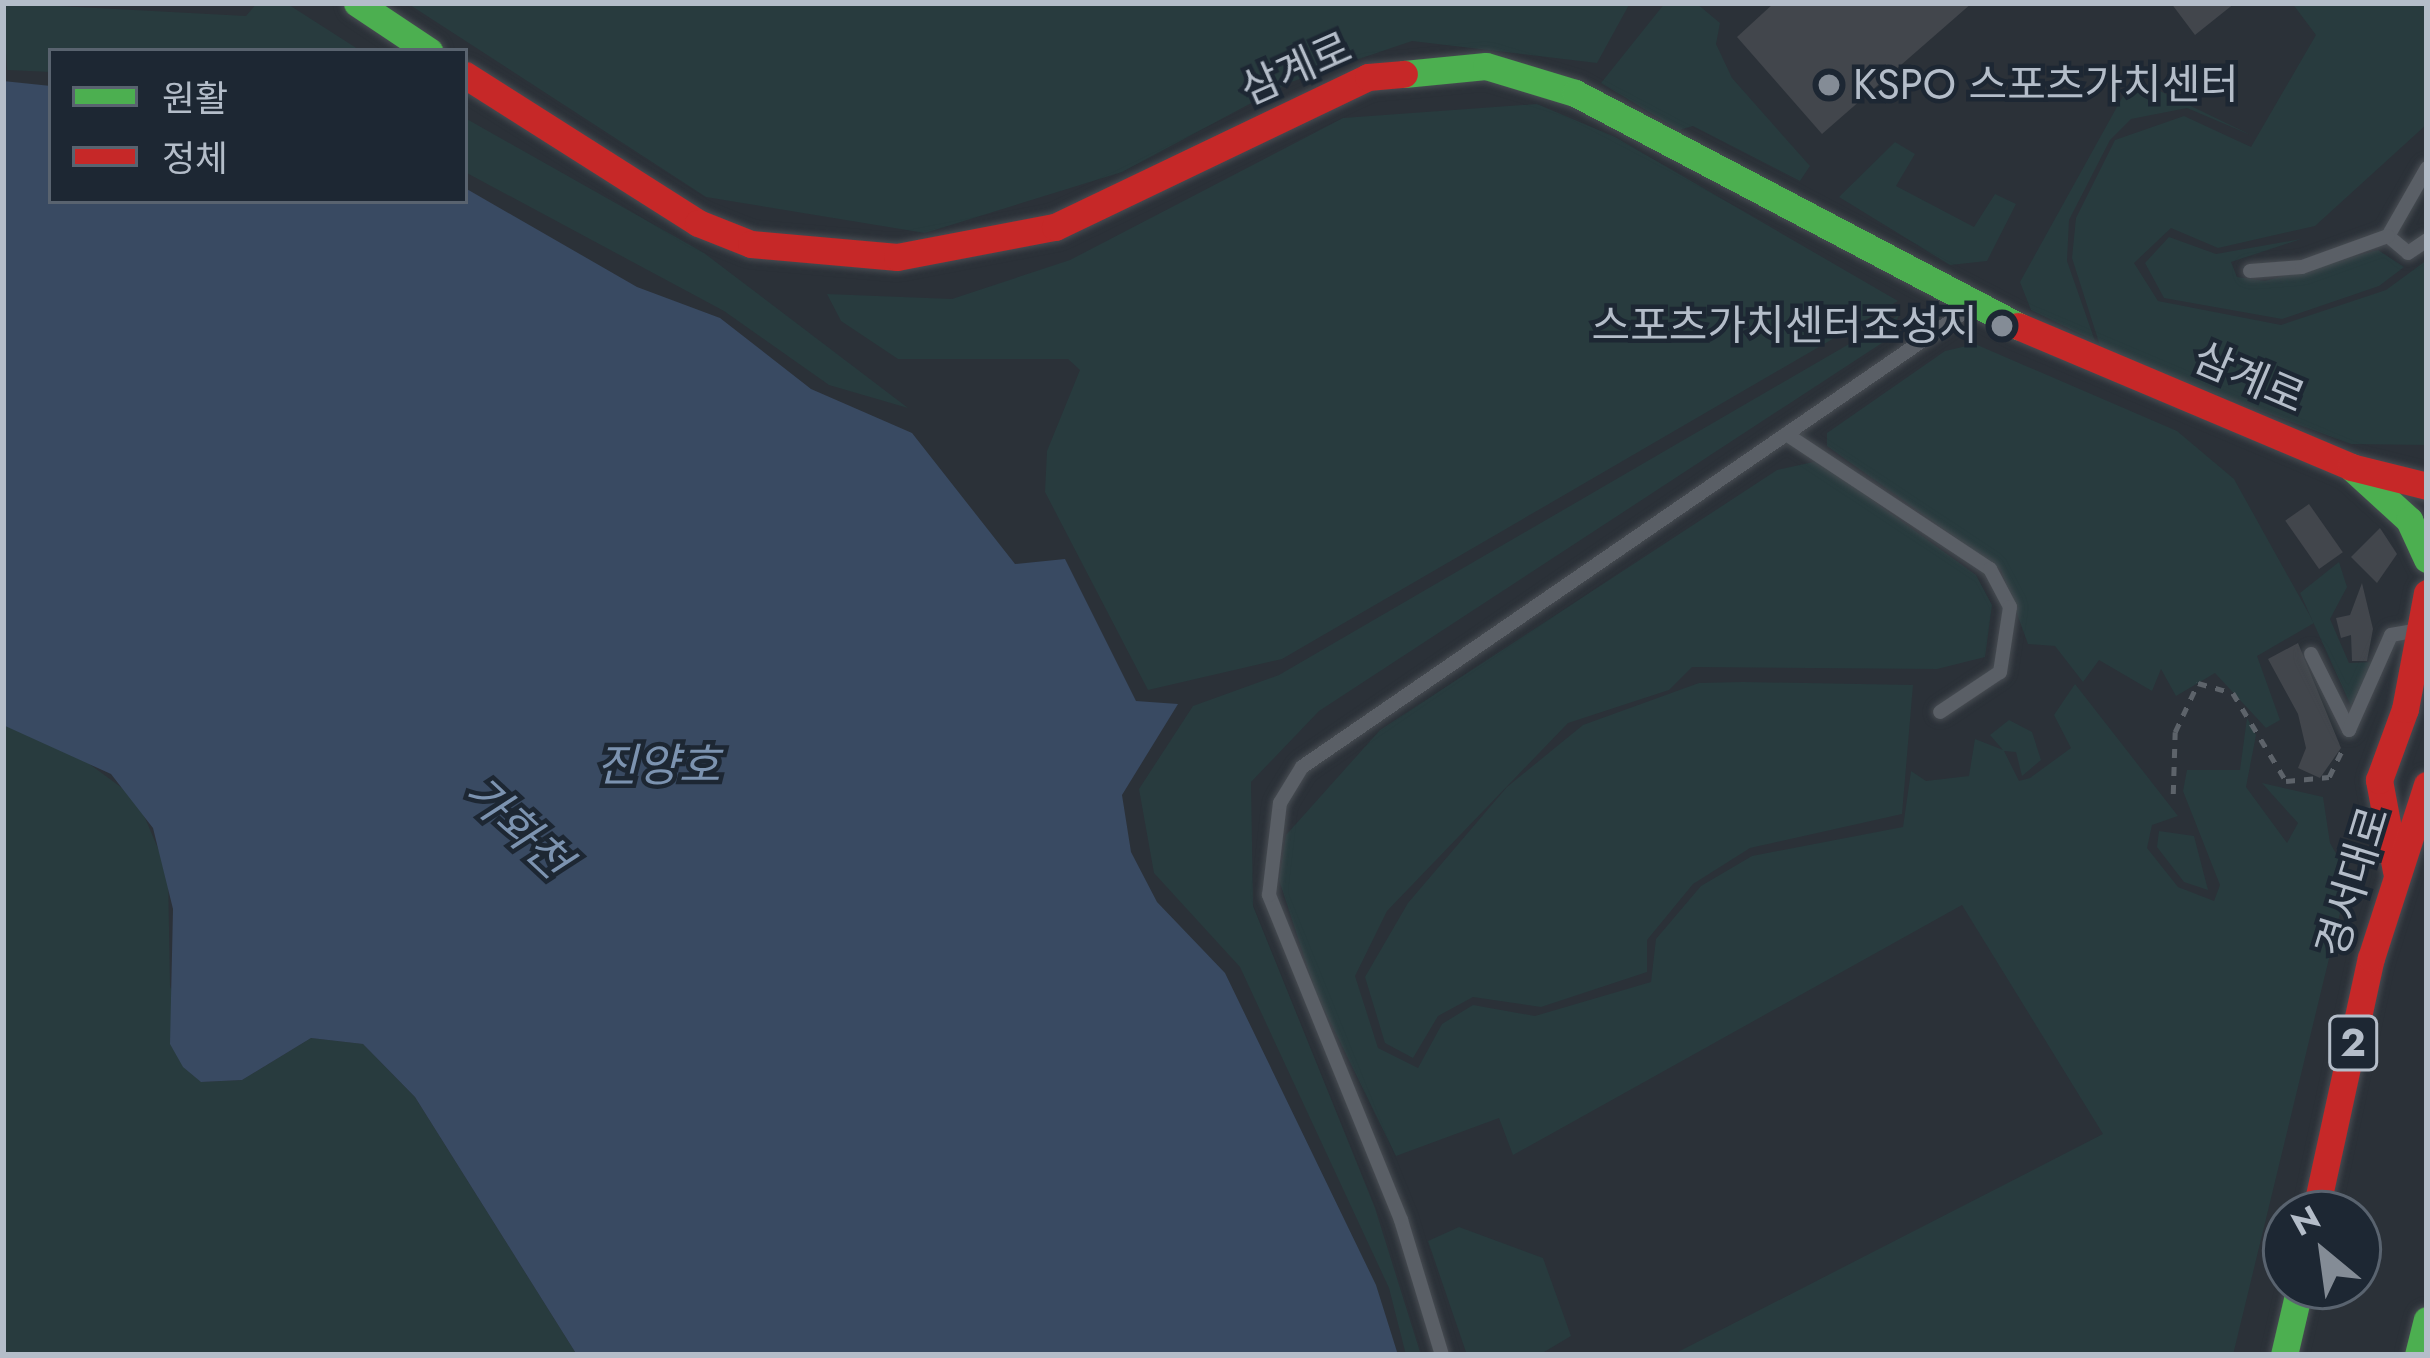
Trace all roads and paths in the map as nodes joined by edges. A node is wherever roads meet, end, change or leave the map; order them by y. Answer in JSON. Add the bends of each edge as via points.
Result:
{"nodes":[{"id":1,"x":357,"y":3,"type":"edge"},
{"id":2,"x":424,"y":48,"type":"edge"},
{"id":3,"x":468,"y":77,"type":"edge"},
{"id":4,"x":2427,"y":168,"type":"edge"},
{"id":5,"x":2388,"y":236,"type":"junction"},
{"id":6,"x":2427,"y":240,"type":"edge"},
{"id":7,"x":2250,"y":271,"type":"dead end"},
{"id":8,"x":1972,"y":306,"type":"junction"},
{"id":9,"x":1786,"y":434,"type":"junction"},
{"id":10,"x":2427,"y":463,"type":"edge"},
{"id":11,"x":2351,"y":467,"type":"junction"},
{"id":12,"x":2427,"y":486,"type":"edge"},
{"id":13,"x":2427,"y":559,"type":"edge"},
{"id":14,"x":2427,"y":593,"type":"edge"},
{"id":15,"x":2420,"y":630,"type":"junction"},
{"id":16,"x":2312,"y":654,"type":"dead end"},
{"id":17,"x":1940,"y":712,"type":"dead end"},
{"id":18,"x":2349,"y":730,"type":"junction"},
{"id":19,"x":2427,"y":785,"type":"edge"},
{"id":20,"x":2173,"y":794,"type":"dead end"},
{"id":21,"x":2397,"y":874,"type":"junction"},
{"id":22,"x":2321,"y":1190,"type":"edge"},
{"id":23,"x":2294,"y":1310,"type":"edge"},
{"id":24,"x":2427,"y":1320,"type":"edge"},
{"id":25,"x":1442,"y":1355,"type":"edge"},
{"id":26,"x":2284,"y":1355,"type":"edge"},
{"id":27,"x":2418,"y":1355,"type":"edge"}],
"edges":[{"from":1,"to":2,"type":"street"},
{"from":3,"to":8,"type":"street","name":"삼계로","via":[[698,223],[751,244],[897,257],[1055,227],[1368,77],[1486,65],[1575,93]]},
{"from":4,"to":5,"type":"lane"},
{"from":5,"to":6,"type":"lane","via":[[2408,253]]},
{"from":5,"to":7,"type":"lane","via":[[2302,267]]},
{"from":8,"to":9,"type":"lane"},
{"from":8,"to":11,"type":"street","name":"삼계로"},
{"from":9,"to":17,"type":"lane","via":[[1990,569],[2010,607],[2000,672]]},
{"from":9,"to":25,"type":"lane","via":[[1302,767],[1280,803],[1269,895],[1401,1220]]},
{"from":10,"to":11,"type":"street"},
{"from":11,"to":12,"type":"street","name":"삼계로"},
{"from":11,"to":13,"type":"street","via":[[2409,520]]},
{"from":14,"to":15,"type":"street"},
{"from":15,"to":18,"type":"lane","via":[[2391,635]]},
{"from":15,"to":21,"type":"street","via":[[2379,780]]},
{"from":16,"to":18,"type":"lane"},
{"from":18,"to":20,"type":"path","via":[[2329,777],[2296,785],[2268,764],[2234,693],[2198,682],[2175,732]]},
{"from":19,"to":21,"type":"street","name":"경서대로","number":"2"},
{"from":21,"to":22,"type":"street","name":"경서대로","number":"2"},
{"from":23,"to":26,"type":"street"},
{"from":24,"to":27,"type":"street"}]}
